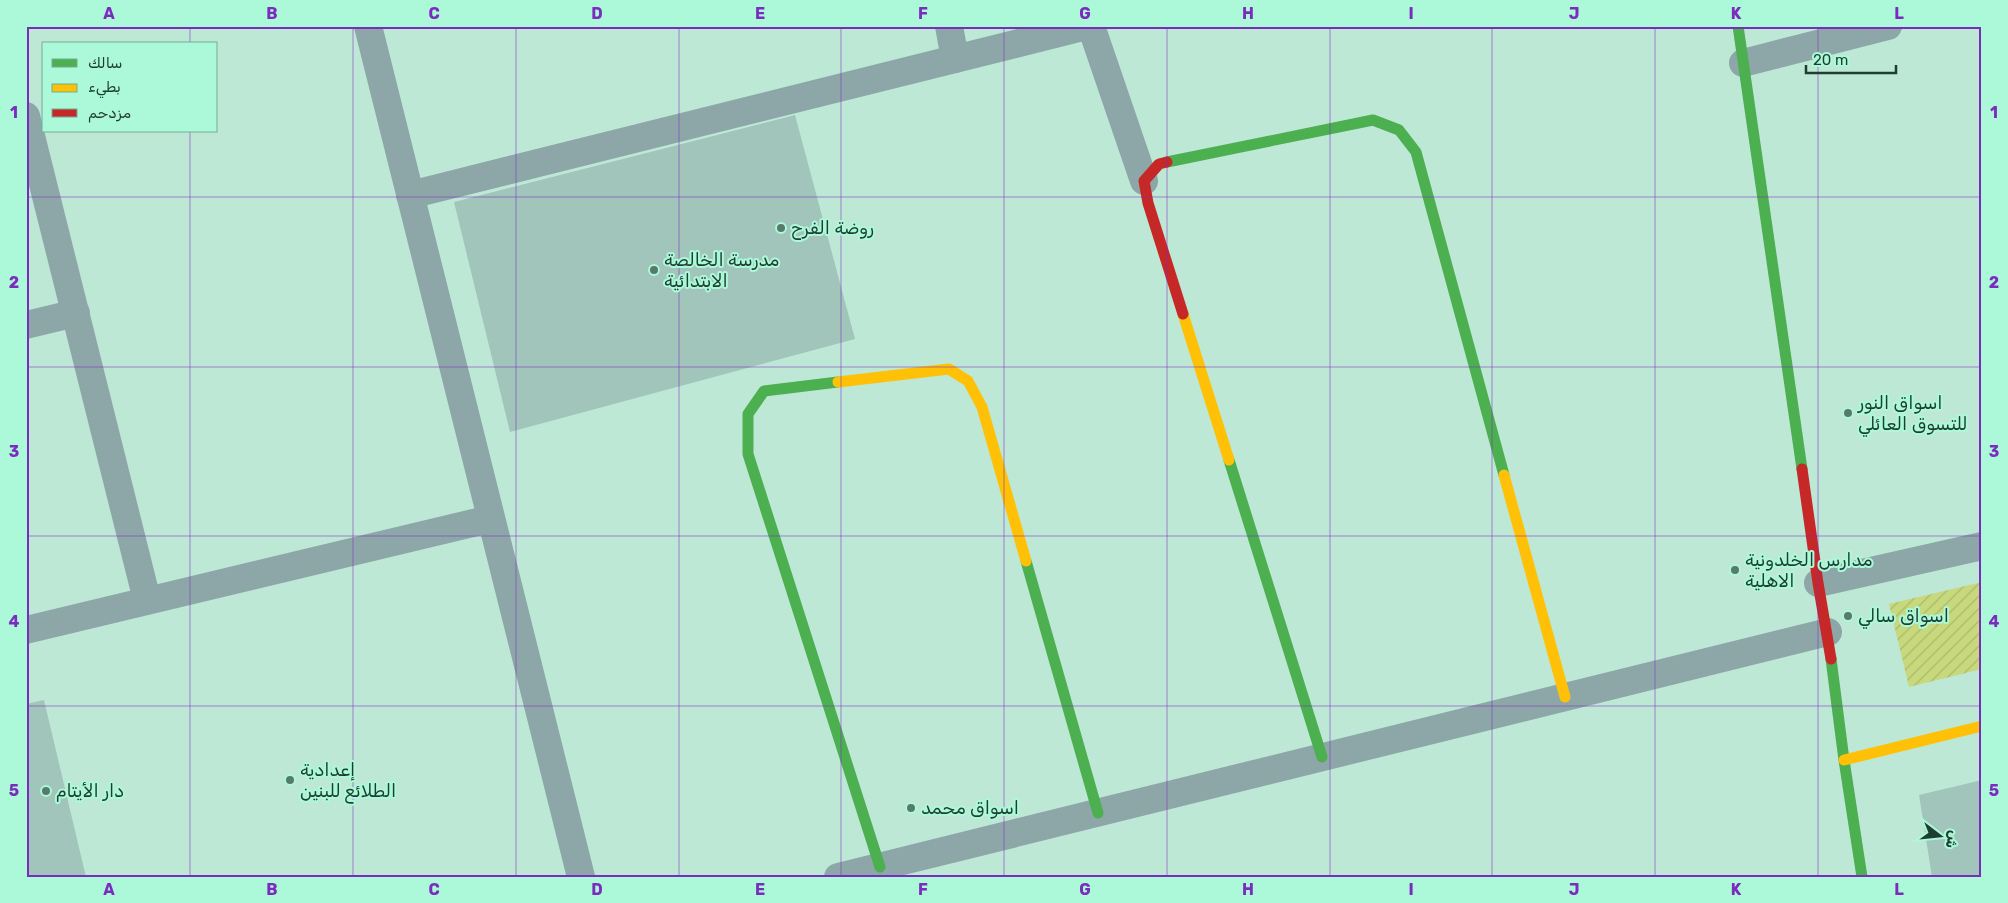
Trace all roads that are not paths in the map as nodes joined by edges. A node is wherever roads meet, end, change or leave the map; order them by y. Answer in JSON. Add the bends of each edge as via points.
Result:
{"nodes":[{"id":1,"x":368,"y":26,"type":"edge"},
{"id":2,"x":949,"y":26,"type":"edge"},
{"id":3,"x":1087,"y":26,"type":"edge"},
{"id":4,"x":1091,"y":26,"type":"edge"},
{"id":5,"x":1738,"y":26,"type":"edge"},
{"id":6,"x":1888,"y":26,"type":"edge"},
{"id":7,"x":955,"y":59,"type":"junction"},
{"id":8,"x":1743,"y":63,"type":"junction"},
{"id":9,"x":26,"y":116,"type":"edge"},
{"id":10,"x":1144,"y":181,"type":"junction"},
{"id":11,"x":410,"y":195,"type":"junction"},
{"id":12,"x":76,"y":313,"type":"junction"},
{"id":13,"x":26,"y":325,"type":"edge"},
{"id":14,"x":490,"y":519,"type":"junction"},
{"id":15,"x":1982,"y":546,"type":"edge"},
{"id":16,"x":1818,"y":583,"type":"junction"},
{"id":17,"x":147,"y":600,"type":"junction"},
{"id":18,"x":26,"y":630,"type":"edge"},
{"id":19,"x":1828,"y":632,"type":"junction"},
{"id":20,"x":1565,"y":697,"type":"junction"},
{"id":21,"x":1982,"y":726,"type":"edge"},
{"id":22,"x":1322,"y":757,"type":"junction"},
{"id":23,"x":1844,"y":760,"type":"junction"},
{"id":24,"x":1098,"y":812,"type":"junction"},
{"id":25,"x":880,"y":866,"type":"junction"},
{"id":26,"x":581,"y":877,"type":"edge"},
{"id":27,"x":838,"y":877,"type":"edge"},
{"id":28,"x":1862,"y":877,"type":"edge"}],
"edges":[{"from":1,"to":11,"type":"street"},
{"from":2,"to":7,"type":"street"},
{"from":3,"to":7,"type":"street"},
{"from":4,"to":10,"type":"street"},
{"from":5,"to":8,"type":"street"},
{"from":6,"to":8,"type":"street"},
{"from":7,"to":11,"type":"street"},
{"from":8,"to":16,"type":"street"},
{"from":9,"to":12,"type":"street"},
{"from":10,"to":20,"type":"street","via":[[1160,164],[1373,120],[1399,130],[1416,152]]},
{"from":10,"to":22,"type":"street","via":[[1148,203]]},
{"from":11,"to":14,"type":"street"},
{"from":12,"to":13,"type":"street"},
{"from":12,"to":17,"type":"street"},
{"from":14,"to":17,"type":"street"},
{"from":14,"to":26,"type":"street"},
{"from":15,"to":16,"type":"street"},
{"from":16,"to":19,"type":"street"},
{"from":17,"to":18,"type":"street"},
{"from":19,"to":20,"type":"street"},
{"from":19,"to":23,"type":"street"},
{"from":20,"to":22,"type":"street"},
{"from":21,"to":23,"type":"street"},
{"from":22,"to":24,"type":"street"},
{"from":23,"to":28,"type":"street"},
{"from":24,"to":25,"type":"street"},
{"from":24,"to":25,"type":"street","via":[[982,407],[968,381],[949,369],[764,390],[748,414],[748,454]]},
{"from":25,"to":27,"type":"street"}]}
